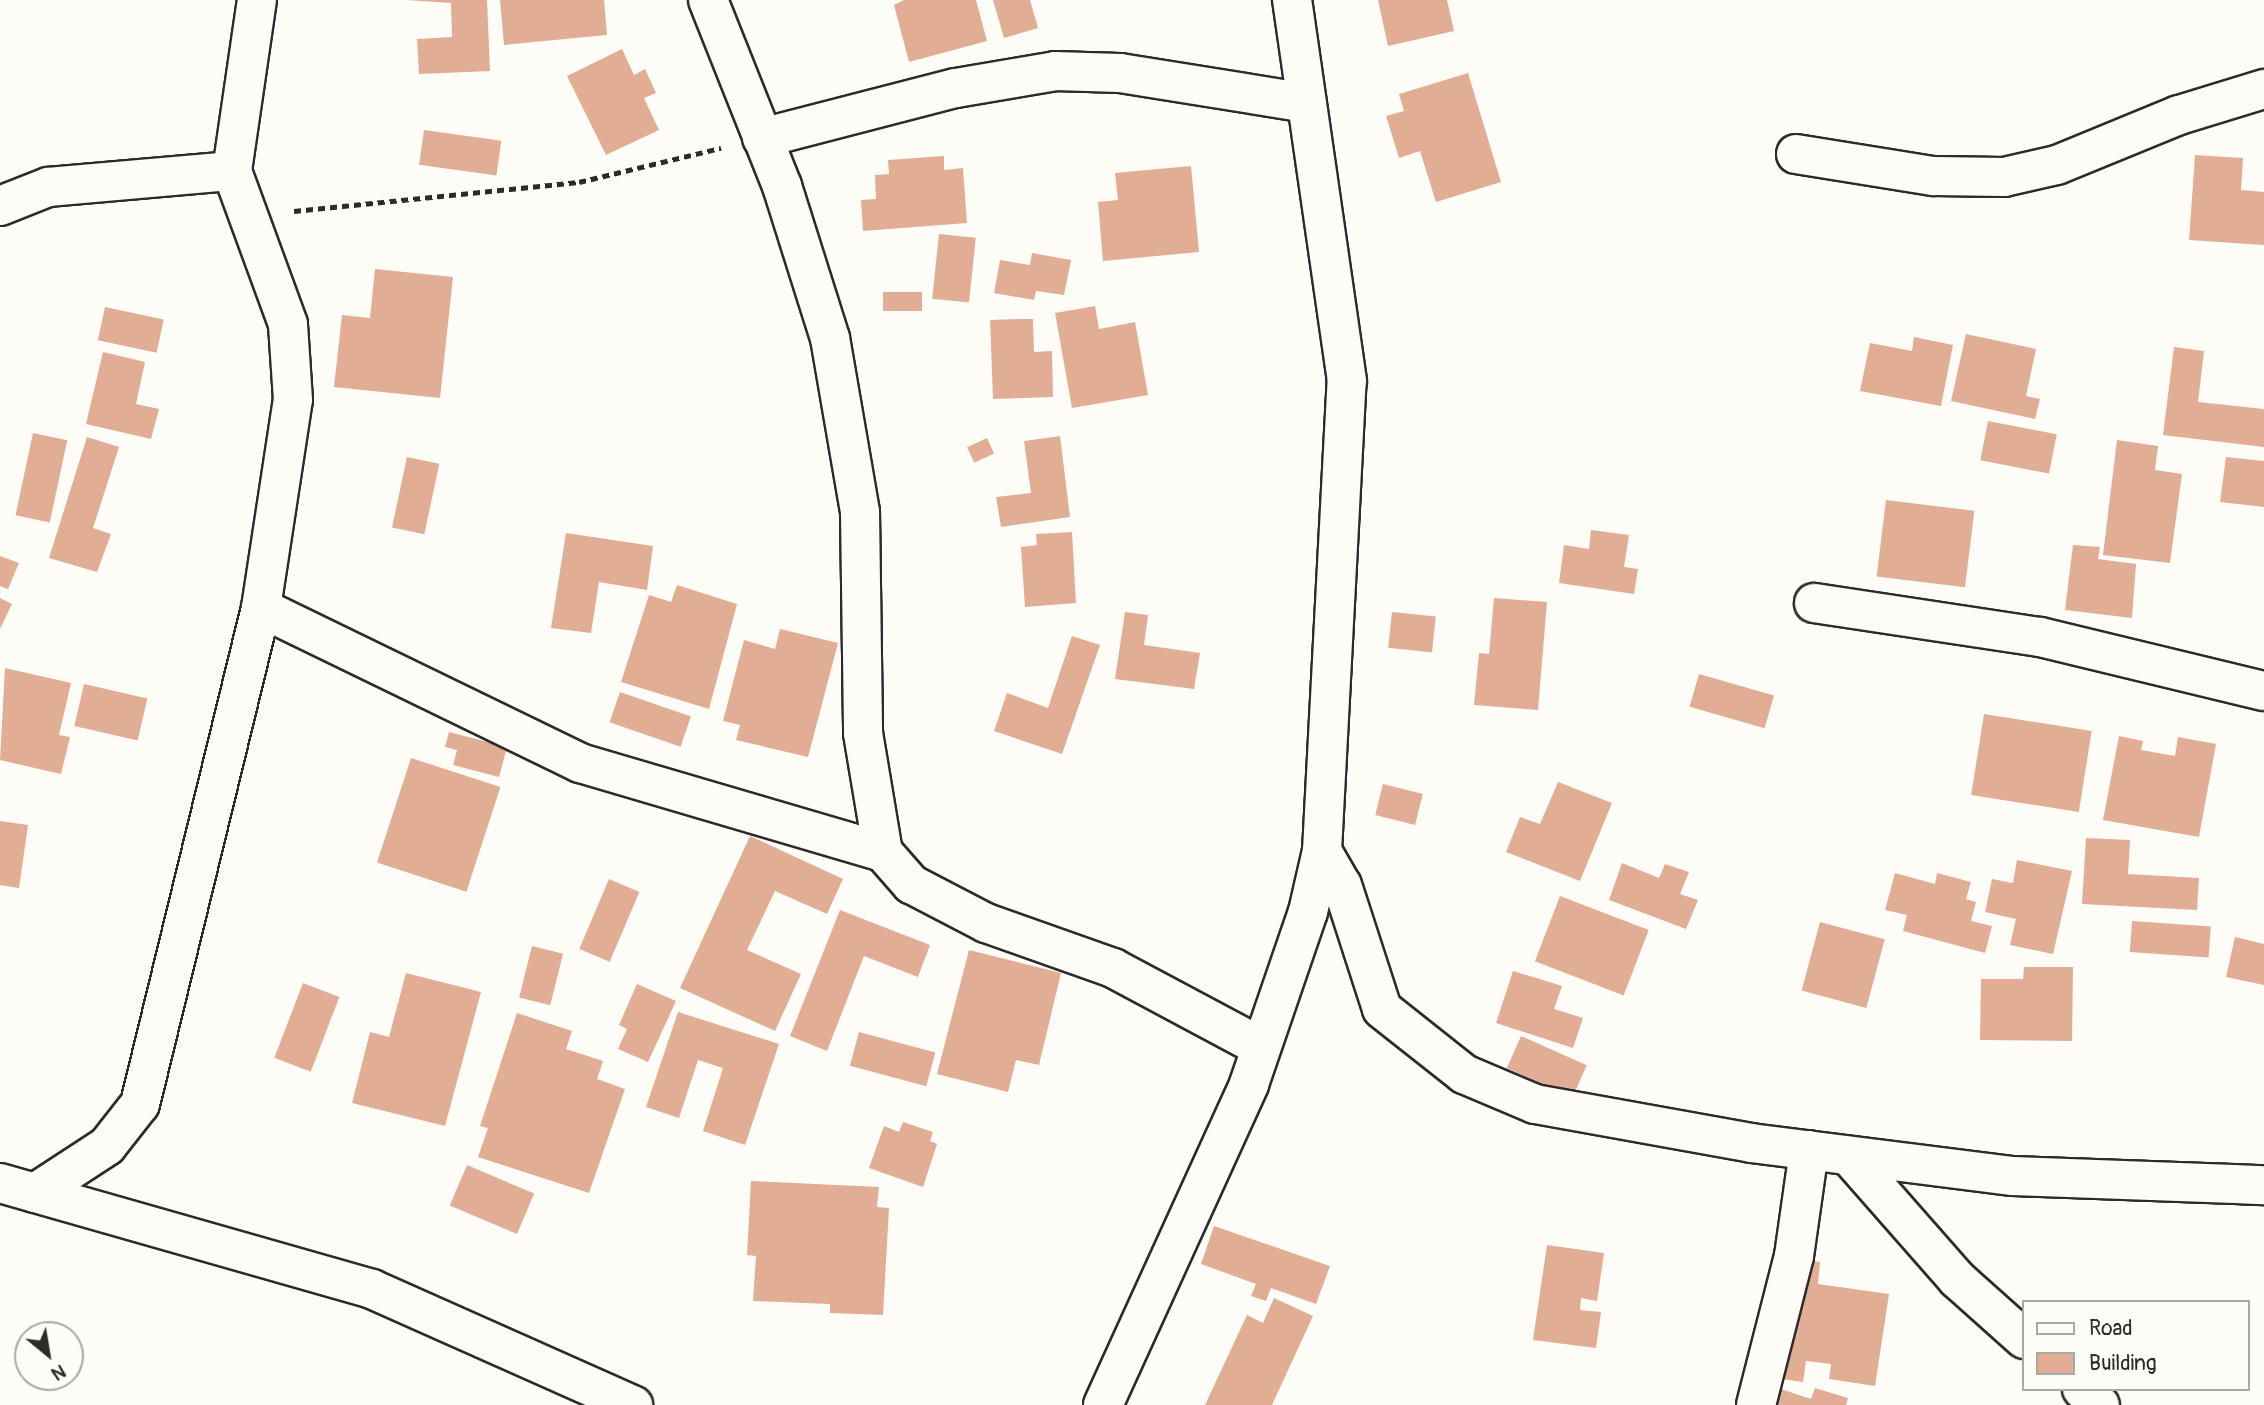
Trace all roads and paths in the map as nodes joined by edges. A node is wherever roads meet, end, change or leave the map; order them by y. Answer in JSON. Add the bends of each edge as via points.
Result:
{"nodes":[{"id":1,"x":257,"y":0,"type":"edge"},
{"id":2,"x":708,"y":0,"type":"edge"},
{"id":3,"x":1292,"y":0,"type":"edge"},
{"id":4,"x":2264,"y":89,"type":"edge"},
{"id":5,"x":1307,"y":103,"type":"junction"},
{"id":6,"x":762,"y":138,"type":"junction"},
{"id":7,"x":1796,"y":154,"type":"dead end"},
{"id":8,"x":232,"y":171,"type":"junction"},
{"id":9,"x":0,"y":206,"type":"edge"},
{"id":10,"x":251,"y":217,"type":"junction"},
{"id":11,"x":1814,"y":603,"type":"dead end"},
{"id":12,"x":261,"y":608,"type":"junction"},
{"id":13,"x":2264,"y":691,"type":"edge"},
{"id":14,"x":1322,"y":851,"type":"junction"},
{"id":15,"x":883,"y":852,"type":"junction"},
{"id":16,"x":1262,"y":1047,"type":"junction"},
{"id":17,"x":1810,"y":1150,"type":"junction"},
{"id":18,"x":1849,"y":1156,"type":"junction"},
{"id":19,"x":2264,"y":1185,"type":"edge"},
{"id":20,"x":17,"y":1188,"type":"edge"},
{"id":21,"x":2022,"y":1337,"type":"edge"},
{"id":22,"x":2084,"y":1391,"type":"edge"},
{"id":23,"x":633,"y":1405,"type":"edge"},
{"id":24,"x":1104,"y":1405,"type":"edge"},
{"id":25,"x":1756,"y":1405,"type":"edge"},
{"id":26,"x":2100,"y":1405,"type":"edge"}],
"edges":[{"from":1,"to":8,"type":"street"},
{"from":2,"to":6,"type":"street"},
{"from":3,"to":5,"type":"street"},
{"from":4,"to":7,"type":"street","via":[[2179,115],[2057,165],[2004,177],[1934,176]]},
{"from":5,"to":6,"type":"street","via":[[1120,72],[1055,71],[956,88]]},
{"from":5,"to":14,"type":"street","via":[[1347,381]]},
{"from":6,"to":10,"type":"path","via":[[579,182]]},
{"from":6,"to":15,"type":"street","via":[[830,338],[860,512],[863,733]]},
{"from":8,"to":9,"type":"street","via":[[48,187]]},
{"from":8,"to":10,"type":"street"},
{"from":10,"to":12,"type":"street","via":[[288,324],[293,401]]},
{"from":11,"to":13,"type":"street","via":[[2040,637]]},
{"from":12,"to":15,"type":"street","via":[[580,763]]},
{"from":12,"to":20,"type":"street","via":[[140,1104],[107,1146]]},
{"from":14,"to":16,"type":"street"},
{"from":14,"to":17,"type":"street","via":[[1342,885],[1376,1001],[1464,1074],[1535,1104]]},
{"from":15,"to":16,"type":"street","via":[[911,884],[986,923],[1113,968]]},
{"from":16,"to":24,"type":"street"},
{"from":17,"to":18,"type":"street"},
{"from":17,"to":25,"type":"street","via":[[1794,1256]]},
{"from":18,"to":19,"type":"street","via":[[2013,1176]]},
{"from":18,"to":21,"type":"street","via":[[1957,1279]]},
{"from":20,"to":23,"type":"street","via":[[372,1289]]},
{"from":22,"to":26,"type":"street"}]}
